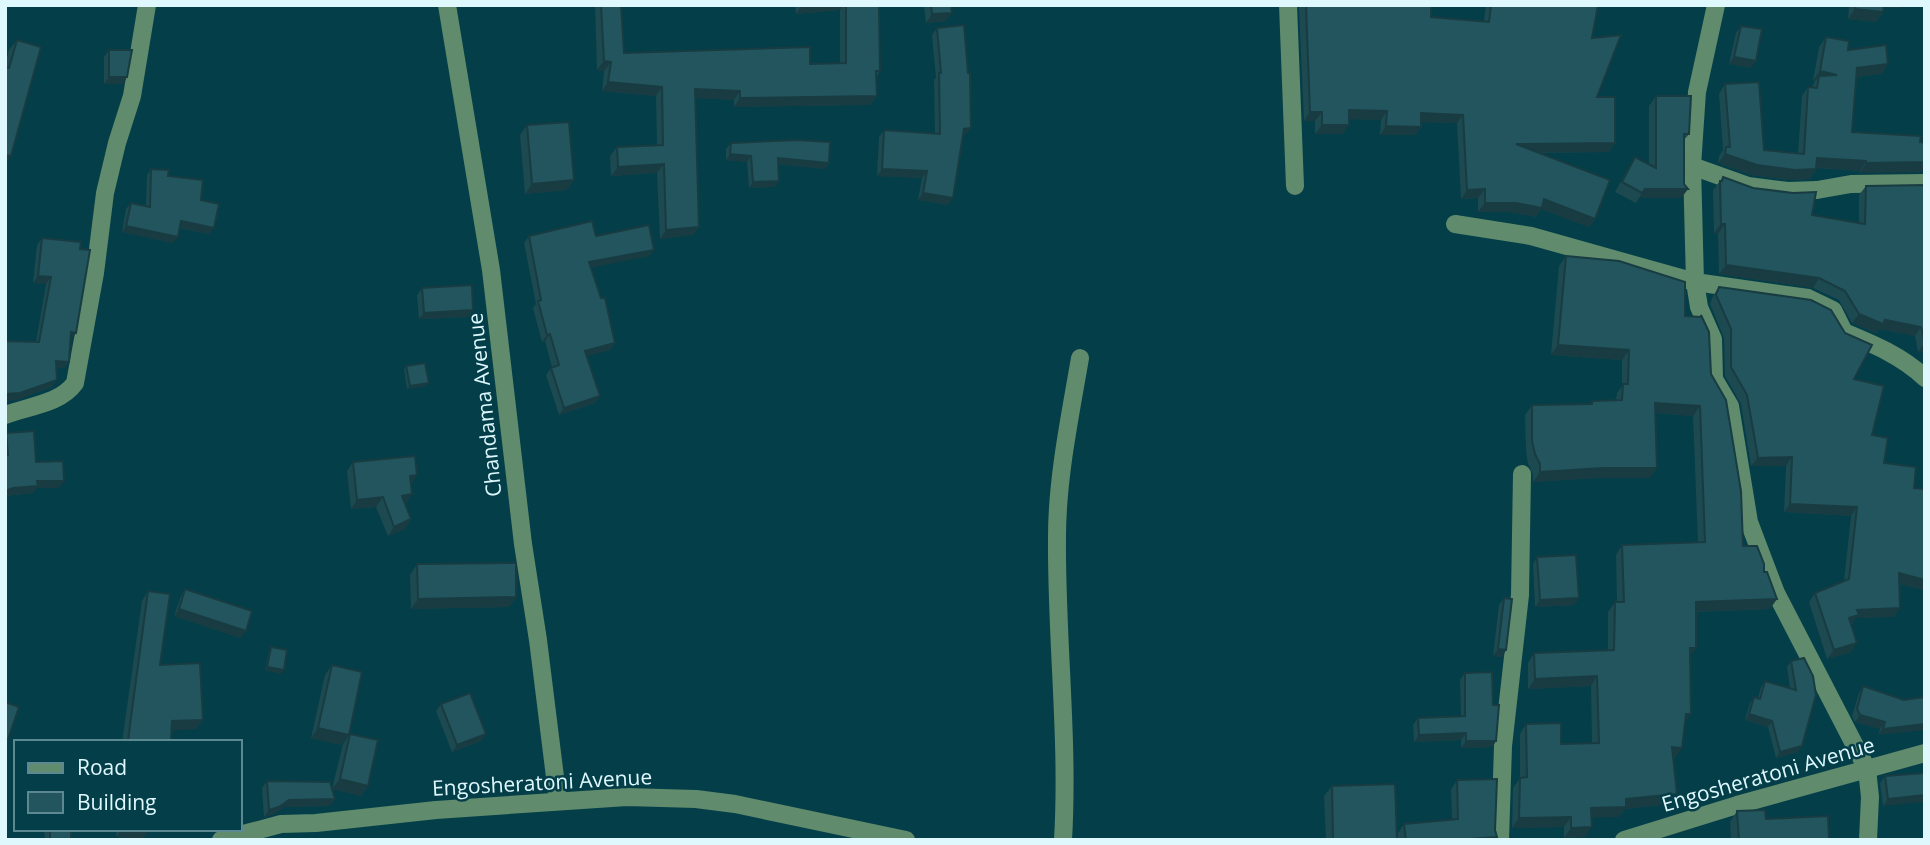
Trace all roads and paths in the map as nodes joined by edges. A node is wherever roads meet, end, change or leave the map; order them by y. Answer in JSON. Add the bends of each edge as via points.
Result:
{"nodes":[{"id":1,"x":147,"y":5,"type":"edge"},
{"id":2,"x":447,"y":5,"type":"edge"},
{"id":3,"x":1289,"y":5,"type":"edge"},
{"id":4,"x":1716,"y":5,"type":"edge"},
{"id":5,"x":1692,"y":166,"type":"junction"},
{"id":6,"x":1925,"y":183,"type":"edge"},
{"id":7,"x":1295,"y":186,"type":"dead end"},
{"id":8,"x":1455,"y":224,"type":"dead end"},
{"id":9,"x":1695,"y":282,"type":"junction"},
{"id":10,"x":1080,"y":358,"type":"dead end"},
{"id":11,"x":1925,"y":378,"type":"edge"},
{"id":12,"x":5,"y":415,"type":"edge"},
{"id":13,"x":1522,"y":474,"type":"dead end"},
{"id":14,"x":1925,"y":753,"type":"edge"},
{"id":15,"x":1867,"y":769,"type":"junction"},
{"id":16,"x":558,"y":801,"type":"junction"},
{"id":17,"x":221,"y":840,"type":"edge"},
{"id":18,"x":906,"y":840,"type":"edge"},
{"id":19,"x":1063,"y":840,"type":"edge"},
{"id":20,"x":1500,"y":840,"type":"edge"},
{"id":21,"x":1624,"y":840,"type":"edge"},
{"id":22,"x":1868,"y":840,"type":"edge"}],
"edges":[{"from":1,"to":12,"type":"street","via":[[132,96],[106,193],[75,383],[54,400]]},
{"from":2,"to":16,"type":"street","name":"Chandama Avenue","via":[[491,270]]},
{"from":3,"to":7,"type":"street"},
{"from":4,"to":5,"type":"street","via":[[1697,92]]},
{"from":5,"to":6,"type":"street","via":[[1748,186],[1788,191]]},
{"from":5,"to":9,"type":"street"},
{"from":8,"to":9,"type":"street","via":[[1531,236]]},
{"from":9,"to":11,"type":"street","via":[[1808,298],[1833,310],[1844,332],[1912,365]]},
{"from":9,"to":15,"type":"street","via":[[1699,307],[1713,339],[1714,379],[1730,407],[1749,522],[1776,593]]},
{"from":10,"to":19,"type":"street","via":[[1065,445],[1057,534],[1066,762]]},
{"from":13,"to":20,"type":"street","via":[[1520,595],[1503,746]]},
{"from":14,"to":15,"type":"street","name":"Engosheratoni Avenue"},
{"from":15,"to":21,"type":"street","name":"Engosheratoni Avenue"},
{"from":15,"to":22,"type":"street"},
{"from":16,"to":17,"type":"street","name":"Engosheratoni Avenue","via":[[281,824]]},
{"from":16,"to":18,"type":"street","name":"Engosheratoni Avenue","via":[[696,799]]}]}
